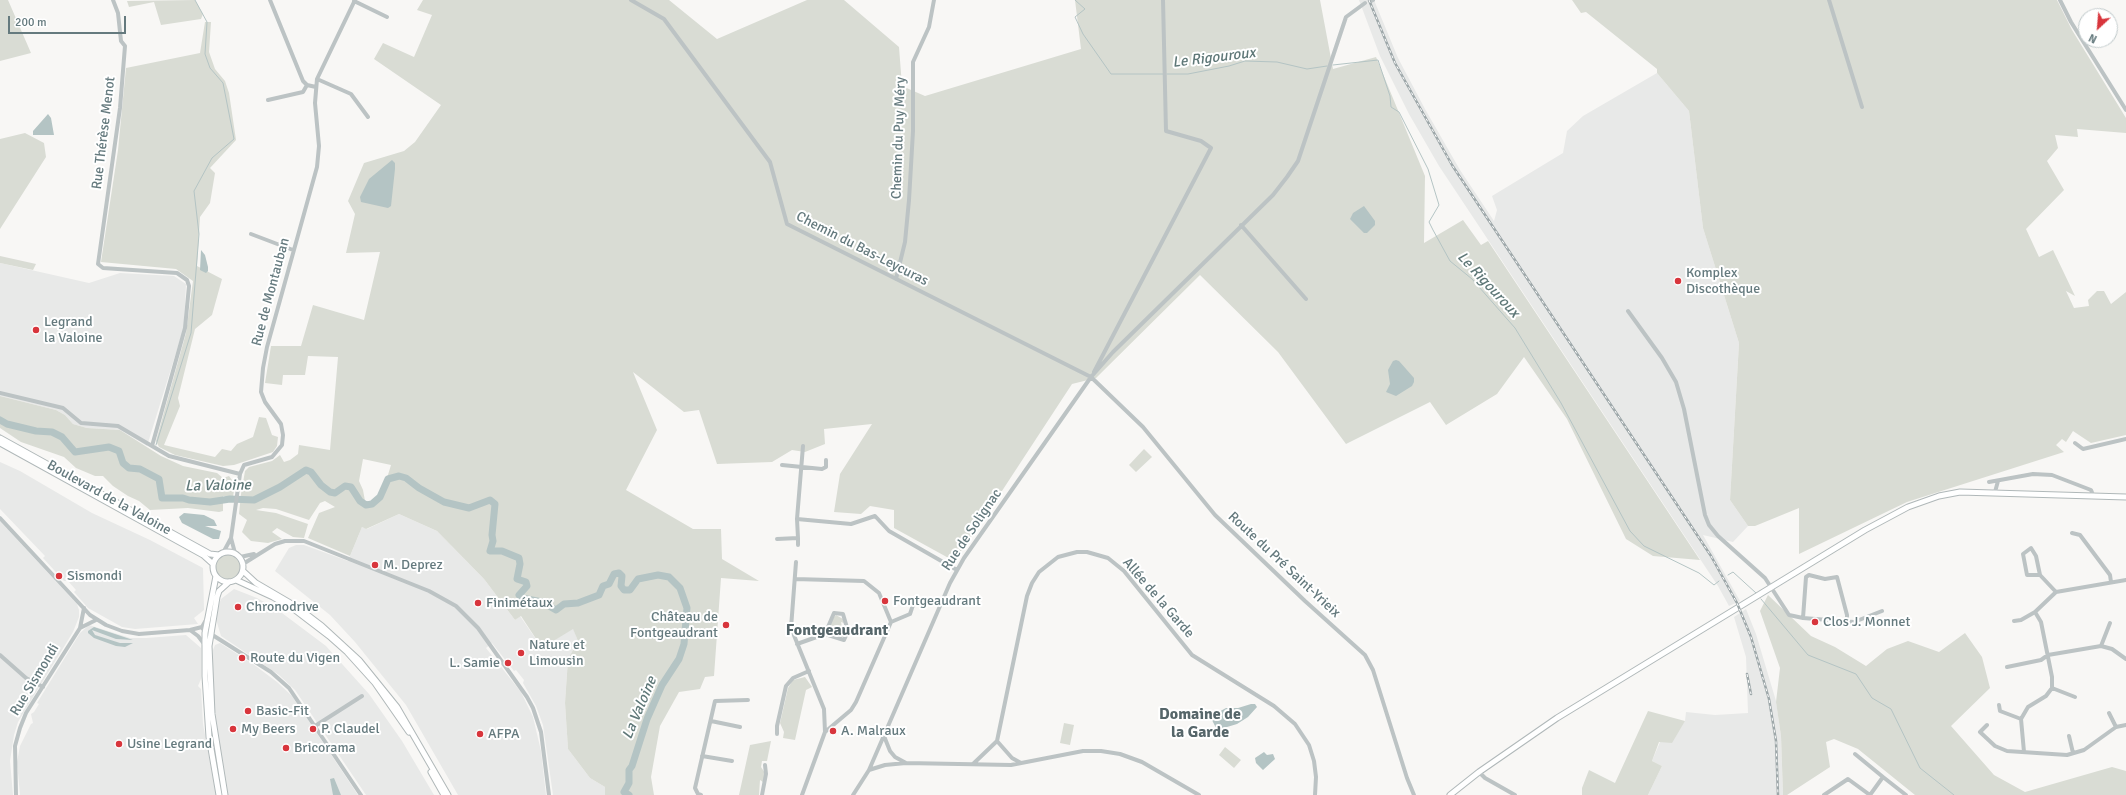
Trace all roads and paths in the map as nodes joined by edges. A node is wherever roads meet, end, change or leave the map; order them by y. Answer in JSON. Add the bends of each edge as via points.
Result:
{"nodes":[{"id":1,"x":113,"y":0,"type":"edge"},
{"id":2,"x":270,"y":0,"type":"edge"},
{"id":3,"x":354,"y":0,"type":"edge"},
{"id":4,"x":631,"y":0,"type":"edge"},
{"id":5,"x":934,"y":0,"type":"edge"},
{"id":6,"x":1163,"y":0,"type":"edge"},
{"id":7,"x":1829,"y":0,"type":"edge"},
{"id":8,"x":2060,"y":0,"type":"edge"},
{"id":9,"x":1365,"y":3,"type":"dead end"},
{"id":10,"x":387,"y":17,"type":"dead end"},
{"id":11,"x":317,"y":79,"type":"junction"},
{"id":12,"x":307,"y":85,"type":"junction"},
{"id":13,"x":316,"y":87,"type":"junction"},
{"id":14,"x":268,"y":100,"type":"dead end"},
{"id":15,"x":1862,"y":107,"type":"dead end"},
{"id":16,"x":2126,"y":110,"type":"edge"},
{"id":17,"x":368,"y":117,"type":"dead end"},
{"id":18,"x":1241,"y":225,"type":"junction"},
{"id":19,"x":252,"y":234,"type":"dead end"},
{"id":20,"x":293,"y":250,"type":"junction"},
{"id":21,"x":896,"y":279,"type":"junction"},
{"id":22,"x":1306,"y":299,"type":"dead end"},
{"id":23,"x":1628,"y":311,"type":"dead end"},
{"id":24,"x":1091,"y":377,"type":"junction"},
{"id":25,"x":0,"y":393,"type":"edge"},
{"id":26,"x":0,"y":438,"type":"edge"},
{"id":27,"x":2126,"y":439,"type":"edge"},
{"id":28,"x":0,"y":443,"type":"edge"},
{"id":29,"x":2075,"y":443,"type":"dead end"},
{"id":30,"x":152,"y":446,"type":"junction"},
{"id":31,"x":803,"y":446,"type":"dead end"},
{"id":32,"x":826,"y":460,"type":"dead end"},
{"id":33,"x":782,"y":466,"type":"dead end"},
{"id":34,"x":802,"y":467,"type":"junction"},
{"id":35,"x":240,"y":474,"type":"junction"},
{"id":36,"x":1998,"y":481,"type":"junction"},
{"id":37,"x":1989,"y":482,"type":"dead end"},
{"id":38,"x":1995,"y":492,"type":"junction"},
{"id":39,"x":2093,"y":495,"type":"junction"},
{"id":40,"x":2126,"y":497,"type":"edge"},
{"id":41,"x":0,"y":518,"type":"edge"},
{"id":42,"x":797,"y":519,"type":"junction"},
{"id":43,"x":2072,"y":533,"type":"dead end"},
{"id":44,"x":231,"y":538,"type":"junction"},
{"id":45,"x":798,"y":538,"type":"junction"},
{"id":46,"x":777,"y":539,"type":"dead end"},
{"id":47,"x":798,"y":545,"type":"dead end"},
{"id":48,"x":235,"y":553,"type":"junction"},
{"id":49,"x":221,"y":554,"type":"junction"},
{"id":50,"x":256,"y":554,"type":"junction"},
{"id":51,"x":240,"y":557,"type":"junction"},
{"id":52,"x":796,"y":562,"type":"dead end"},
{"id":53,"x":213,"y":564,"type":"junction"},
{"id":54,"x":243,"y":564,"type":"junction"},
{"id":55,"x":957,"y":570,"type":"junction"},
{"id":56,"x":243,"y":571,"type":"junction"},
{"id":57,"x":216,"y":576,"type":"junction"},
{"id":58,"x":2040,"y":576,"type":"junction"},
{"id":59,"x":795,"y":579,"type":"junction"},
{"id":60,"x":236,"y":580,"type":"junction"},
{"id":61,"x":2126,"y":580,"type":"edge"},
{"id":62,"x":229,"y":582,"type":"junction"},
{"id":63,"x":2111,"y":582,"type":"junction"},
{"id":64,"x":1772,"y":588,"type":"junction"},
{"id":65,"x":2056,"y":592,"type":"junction"},
{"id":66,"x":914,"y":602,"type":"dead end"},
{"id":67,"x":84,"y":608,"type":"junction"},
{"id":68,"x":1882,"y":611,"type":"dead end"},
{"id":69,"x":2035,"y":612,"type":"junction"},
{"id":70,"x":208,"y":614,"type":"junction"},
{"id":71,"x":1803,"y":618,"type":"junction"},
{"id":72,"x":96,"y":620,"type":"junction"},
{"id":73,"x":2014,"y":620,"type":"dead end"},
{"id":74,"x":1847,"y":621,"type":"junction"},
{"id":75,"x":891,"y":622,"type":"junction"},
{"id":76,"x":2110,"y":623,"type":"dead end"},
{"id":77,"x":80,"y":628,"type":"junction"},
{"id":78,"x":198,"y":628,"type":"junction"},
{"id":79,"x":190,"y":630,"type":"junction"},
{"id":80,"x":207,"y":632,"type":"junction"},
{"id":81,"x":825,"y":634,"type":"junction"},
{"id":82,"x":797,"y":644,"type":"junction"},
{"id":83,"x":205,"y":646,"type":"junction"},
{"id":84,"x":2101,"y":646,"type":"junction"},
{"id":85,"x":0,"y":655,"type":"edge"},
{"id":86,"x":2048,"y":655,"type":"junction"},
{"id":87,"x":2126,"y":658,"type":"edge"},
{"id":88,"x":2007,"y":667,"type":"dead end"},
{"id":89,"x":808,"y":671,"type":"junction"},
{"id":90,"x":43,"y":687,"type":"junction"},
{"id":91,"x":2052,"y":688,"type":"junction"},
{"id":92,"x":362,"y":696,"type":"dead end"},
{"id":93,"x":2075,"y":697,"type":"dead end"},
{"id":94,"x":748,"y":700,"type":"dead end"},
{"id":95,"x":1999,"y":705,"type":"dead end"},
{"id":96,"x":2109,"y":713,"type":"dead end"},
{"id":97,"x":2021,"y":719,"type":"junction"},
{"id":98,"x":710,"y":721,"type":"junction"},
{"id":99,"x":1987,"y":725,"type":"dead end"},
{"id":100,"x":2126,"y":725,"type":"edge"},
{"id":101,"x":315,"y":726,"type":"junction"},
{"id":102,"x":740,"y":727,"type":"dead end"},
{"id":103,"x":2116,"y":727,"type":"junction"},
{"id":104,"x":825,"y":732,"type":"junction"},
{"id":105,"x":778,"y":734,"type":"dead end"},
{"id":106,"x":884,"y":736,"type":"junction"},
{"id":107,"x":2069,"y":736,"type":"dead end"},
{"id":108,"x":997,"y":741,"type":"junction"},
{"id":109,"x":2024,"y":752,"type":"junction"},
{"id":110,"x":2073,"y":753,"type":"junction"},
{"id":111,"x":1855,"y":754,"type":"dead end"},
{"id":112,"x":702,"y":756,"type":"junction"},
{"id":113,"x":732,"y":761,"type":"dead end"},
{"id":114,"x":906,"y":763,"type":"junction"},
{"id":115,"x":973,"y":764,"type":"junction"},
{"id":116,"x":1021,"y":764,"type":"junction"},
{"id":117,"x":765,"y":765,"type":"dead end"},
{"id":118,"x":869,"y":770,"type":"junction"},
{"id":119,"x":1479,"y":772,"type":"junction"},
{"id":120,"x":1883,"y":777,"type":"junction"},
{"id":121,"x":16,"y":795,"type":"edge"},
{"id":122,"x":219,"y":795,"type":"edge"},
{"id":123,"x":225,"y":795,"type":"edge"},
{"id":124,"x":361,"y":795,"type":"edge"},
{"id":125,"x":444,"y":795,"type":"edge"},
{"id":126,"x":448,"y":795,"type":"edge"},
{"id":127,"x":549,"y":795,"type":"edge"},
{"id":128,"x":698,"y":795,"type":"edge"},
{"id":129,"x":762,"y":795,"type":"edge"},
{"id":130,"x":802,"y":795,"type":"edge"},
{"id":131,"x":852,"y":795,"type":"edge"},
{"id":132,"x":1199,"y":795,"type":"edge"},
{"id":133,"x":1315,"y":795,"type":"edge"},
{"id":134,"x":1414,"y":795,"type":"edge"},
{"id":135,"x":1450,"y":795,"type":"edge"},
{"id":136,"x":1515,"y":795,"type":"edge"},
{"id":137,"x":1824,"y":795,"type":"edge"},
{"id":138,"x":1906,"y":795,"type":"edge"}],
"edges":[{"from":1,"to":30,"type":"street","name":"Rue Thérèse Menot","via":[[118,13],[121,41],[125,46],[120,108],[98,264],[103,268],[177,273],[187,280],[189,286],[185,328]]},
{"from":2,"to":12,"type":"street","via":[[303,81]]},
{"from":3,"to":10,"type":"street"},
{"from":3,"to":11,"type":"street","name":"Rue de Montauban"},
{"from":4,"to":21,"type":"street","name":"Chemin du Bas-Leycuras","via":[[664,19],[770,162],[787,224]]},
{"from":5,"to":21,"type":"street","name":"Chemin du Puy Méry","via":[[929,27],[913,62],[909,200],[905,242]]},
{"from":6,"to":24,"type":"street","via":[[1166,131],[1201,141],[1211,148]]},
{"from":7,"to":15,"type":"street"},
{"from":8,"to":16,"type":"street"},
{"from":9,"to":18,"type":"street","via":[[1346,17],[1298,161],[1273,195]]},
{"from":11,"to":13,"type":"street","name":"Rue de Montauban"},
{"from":11,"to":17,"type":"street","via":[[351,94]]},
{"from":12,"to":13,"type":"street"},
{"from":12,"to":14,"type":"street","via":[[303,92]]},
{"from":13,"to":20,"type":"street","name":"Rue de Montauban","via":[[319,146],[317,167]]},
{"from":18,"to":22,"type":"street"},
{"from":18,"to":24,"type":"street"},
{"from":19,"to":20,"type":"street"},
{"from":20,"to":35,"type":"street","name":"Rue de Montauban","via":[[267,347],[261,385],[265,402],[281,424],[282,445],[272,457],[244,465]]},
{"from":21,"to":24,"type":"street","name":"Chemin du Bas-Leycuras"},
{"from":23,"to":64,"type":"street","via":[[1676,382],[1709,525],[1765,578]]},
{"from":24,"to":55,"type":"street","name":"Rue de Solignac"},
{"from":24,"to":134,"type":"street","name":"Route du Pré Saint-Yrieix","via":[[1143,427],[1215,515],[1305,602],[1365,655],[1373,670]]},
{"from":25,"to":30,"type":"street","via":[[63,408],[82,423],[118,426]]},
{"from":26,"to":49,"type":"main road","name":"Boulevard de la Valoine","via":[[210,554]]},
{"from":27,"to":29,"type":"street","via":[[2083,449]]},
{"from":28,"to":53,"type":"main road","name":"Boulevard de la Valoine","via":[[203,555]]},
{"from":30,"to":35,"type":"street","via":[[169,456]]},
{"from":31,"to":34,"type":"street"},
{"from":32,"to":34,"type":"street","via":[[826,467],[822,469]]},
{"from":33,"to":34,"type":"street"},
{"from":34,"to":42,"type":"street"},
{"from":35,"to":44,"type":"street"},
{"from":36,"to":37,"type":"street"},
{"from":36,"to":38,"type":"street"},
{"from":36,"to":39,"type":"street","via":[[2033,474],[2052,475],[2091,490]]},
{"from":38,"to":39,"type":"main road"},
{"from":38,"to":64,"type":"main road","via":[[1960,492],[1908,507]]},
{"from":39,"to":40,"type":"main road"},
{"from":41,"to":67,"type":"street"},
{"from":42,"to":45,"type":"street"},
{"from":42,"to":55,"type":"street","via":[[851,524],[877,517],[889,531]]},
{"from":43,"to":63,"type":"street","via":[[2080,535],[2110,575]]},
{"from":44,"to":48,"type":"street"},
{"from":44,"to":49,"type":"street"},
{"from":45,"to":46,"type":"street"},
{"from":45,"to":47,"type":"street"},
{"from":48,"to":49,"type":"main road"},
{"from":48,"to":51,"type":"main road"},
{"from":49,"to":53,"type":"main road"},
{"from":50,"to":51,"type":"street"},
{"from":50,"to":54,"type":"street"},
{"from":50,"to":127,"type":"street","via":[[285,541],[304,541],[429,591],[460,609],[478,628],[533,708],[541,732]]},
{"from":51,"to":54,"type":"main road"},
{"from":52,"to":59,"type":"street"},
{"from":53,"to":57,"type":"main road"},
{"from":54,"to":56,"type":"main road"},
{"from":55,"to":106,"type":"street","name":"Rue de Solignac"},
{"from":56,"to":60,"type":"main road"},
{"from":56,"to":126,"type":"main road","via":[[256,583],[322,626],[359,660],[397,707]]},
{"from":57,"to":62,"type":"main road","via":[[222,581]]},
{"from":57,"to":70,"type":"main road"},
{"from":58,"to":58,"type":"street","via":[[2036,556],[2031,548],[2022,554],[2027,575]]},
{"from":58,"to":65,"type":"street"},
{"from":59,"to":75,"type":"street","via":[[864,581],[879,593]]},
{"from":59,"to":82,"type":"street","via":[[791,628]]},
{"from":60,"to":62,"type":"main road"},
{"from":60,"to":125,"type":"main road","via":[[295,610],[347,652],[396,711]]},
{"from":61,"to":63,"type":"street"},
{"from":62,"to":80,"type":"main road","via":[[219,591]]},
{"from":63,"to":65,"type":"street"},
{"from":64,"to":71,"type":"street","via":[[1789,615]]},
{"from":64,"to":119,"type":"main road","via":[[1557,718]]},
{"from":65,"to":69,"type":"street"},
{"from":66,"to":75,"type":"street","via":[[910,614]]},
{"from":67,"to":72,"type":"street"},
{"from":67,"to":77,"type":"street","name":"Rue Sismondi"},
{"from":68,"to":74,"type":"street","via":[[1862,620]]},
{"from":69,"to":73,"type":"street","via":[[2021,620]]},
{"from":69,"to":86,"type":"street","via":[[2041,622]]},
{"from":70,"to":78,"type":"street","via":[[205,624]]},
{"from":70,"to":80,"type":"main road"},
{"from":71,"to":74,"type":"street"},
{"from":71,"to":74,"type":"street","via":[[1806,576],[1809,575],[1825,579],[1837,577]]},
{"from":72,"to":77,"type":"street"},
{"from":72,"to":79,"type":"street","via":[[122,631],[139,634]]},
{"from":75,"to":104,"type":"street","via":[[856,702],[851,710]]},
{"from":76,"to":84,"type":"street"},
{"from":77,"to":90,"type":"street","name":"Rue Sismondi"},
{"from":78,"to":79,"type":"street"},
{"from":78,"to":80,"type":"street"},
{"from":79,"to":80,"type":"street"},
{"from":79,"to":83,"type":"street"},
{"from":80,"to":83,"type":"main road"},
{"from":80,"to":101,"type":"street","via":[[284,683]]},
{"from":80,"to":123,"type":"main road","via":[[212,714]]},
{"from":81,"to":81,"type":"street","via":[[834,613],[843,614],[848,631],[844,640]]},
{"from":81,"to":82,"type":"street"},
{"from":82,"to":89,"type":"street"},
{"from":83,"to":122,"type":"main road","via":[[206,704]]},
{"from":84,"to":86,"type":"street"},
{"from":84,"to":87,"type":"street","via":[[2112,649]]},
{"from":85,"to":90,"type":"street","via":[[26,678]]},
{"from":86,"to":88,"type":"street","via":[[2041,660]]},
{"from":86,"to":91,"type":"street"},
{"from":89,"to":104,"type":"street","via":[[824,709]]},
{"from":89,"to":105,"type":"street","via":[[794,678],[786,686],[777,726]]},
{"from":90,"to":121,"type":"street","name":"Rue Sismondi","via":[[26,714],[15,746]]},
{"from":91,"to":93,"type":"street"},
{"from":91,"to":97,"type":"street","via":[[2046,696],[2028,707]]},
{"from":92,"to":101,"type":"street"},
{"from":94,"to":98,"type":"street","via":[[715,702]]},
{"from":95,"to":97,"type":"street","via":[[2000,711]]},
{"from":96,"to":103,"type":"street"},
{"from":97,"to":109,"type":"street"},
{"from":98,"to":102,"type":"street"},
{"from":98,"to":112,"type":"street"},
{"from":99,"to":109,"type":"street","via":[[1980,732],[1995,746],[2007,751]]},
{"from":100,"to":103,"type":"street"},
{"from":101,"to":124,"type":"street"},
{"from":103,"to":110,"type":"street","via":[[2084,750]]},
{"from":104,"to":130,"type":"street"},
{"from":106,"to":114,"type":"street","via":[[890,751]]},
{"from":106,"to":118,"type":"street","name":"Rue de Solignac"},
{"from":107,"to":110,"type":"street"},
{"from":108,"to":115,"type":"street"},
{"from":108,"to":116,"type":"street"},
{"from":108,"to":133,"type":"street","name":"Allée de la Garde","via":[[1027,596],[1032,583],[1039,572],[1058,557],[1087,552],[1108,558],[1124,572],[1192,655],[1274,706],[1295,724],[1309,745],[1314,761]]},
{"from":109,"to":110,"type":"street","via":[[2066,755]]},
{"from":111,"to":120,"type":"street"},
{"from":112,"to":113,"type":"street"},
{"from":112,"to":128,"type":"street","via":[[695,788]]},
{"from":114,"to":115,"type":"street"},
{"from":114,"to":118,"type":"street","via":[[884,765]]},
{"from":115,"to":116,"type":"street"},
{"from":116,"to":132,"type":"street","via":[[1083,751],[1120,754],[1142,762]]},
{"from":117,"to":129,"type":"street"},
{"from":118,"to":131,"type":"street","name":"Rue de Solignac"},
{"from":119,"to":135,"type":"main road"},
{"from":119,"to":136,"type":"street"},
{"from":120,"to":137,"type":"street","via":[[1870,795],[1848,779]]},
{"from":120,"to":138,"type":"street"}]}
